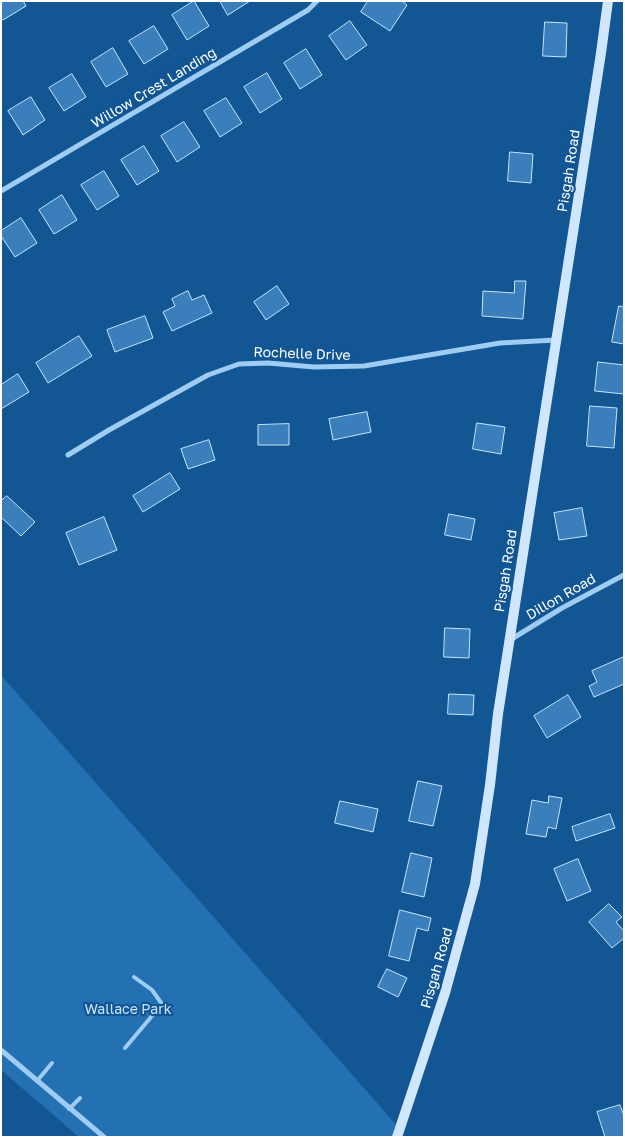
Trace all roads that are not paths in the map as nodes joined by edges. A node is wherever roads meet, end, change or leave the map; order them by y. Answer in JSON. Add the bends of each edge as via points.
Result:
{"nodes":[{"id":1,"x":317,"y":1,"type":"edge"},
{"id":2,"x":608,"y":1,"type":"edge"},
{"id":3,"x":1,"y":191,"type":"edge"},
{"id":4,"x":556,"y":340,"type":"junction"},
{"id":5,"x":68,"y":456,"type":"dead end"},
{"id":6,"x":624,"y":575,"type":"edge"},
{"id":7,"x":510,"y":640,"type":"junction"},
{"id":8,"x":134,"y":977,"type":"dead end"},
{"id":9,"x":125,"y":1048,"type":"dead end"},
{"id":10,"x":1,"y":1050,"type":"edge"},
{"id":11,"x":52,"y":1063,"type":"dead end"},
{"id":12,"x":37,"y":1081,"type":"junction"},
{"id":13,"x":80,"y":1098,"type":"dead end"},
{"id":14,"x":70,"y":1109,"type":"junction"},
{"id":15,"x":104,"y":1137,"type":"edge"},
{"id":16,"x":397,"y":1137,"type":"edge"}],
"edges":[{"from":1,"to":3,"type":"street","name":"Willow Crest Landing","via":[[300,15]]},
{"from":2,"to":4,"type":"street","name":"Pisgah Road"},
{"from":4,"to":5,"type":"street","name":"Rochelle Drive","via":[[500,343],[364,366],[239,364],[200,380]]},
{"from":4,"to":7,"type":"street","name":"Pisgah Road"},
{"from":6,"to":7,"type":"street","name":"Dillon Road"},
{"from":7,"to":16,"type":"street","name":"Pisgah Road","via":[[475,884],[445,993]]},
{"from":8,"to":9,"type":"lane","via":[[152,990],[162,1004]]},
{"from":10,"to":12,"type":"street"},
{"from":11,"to":12,"type":"lane"},
{"from":12,"to":14,"type":"street"},
{"from":13,"to":14,"type":"lane"},
{"from":14,"to":15,"type":"street"}]}
